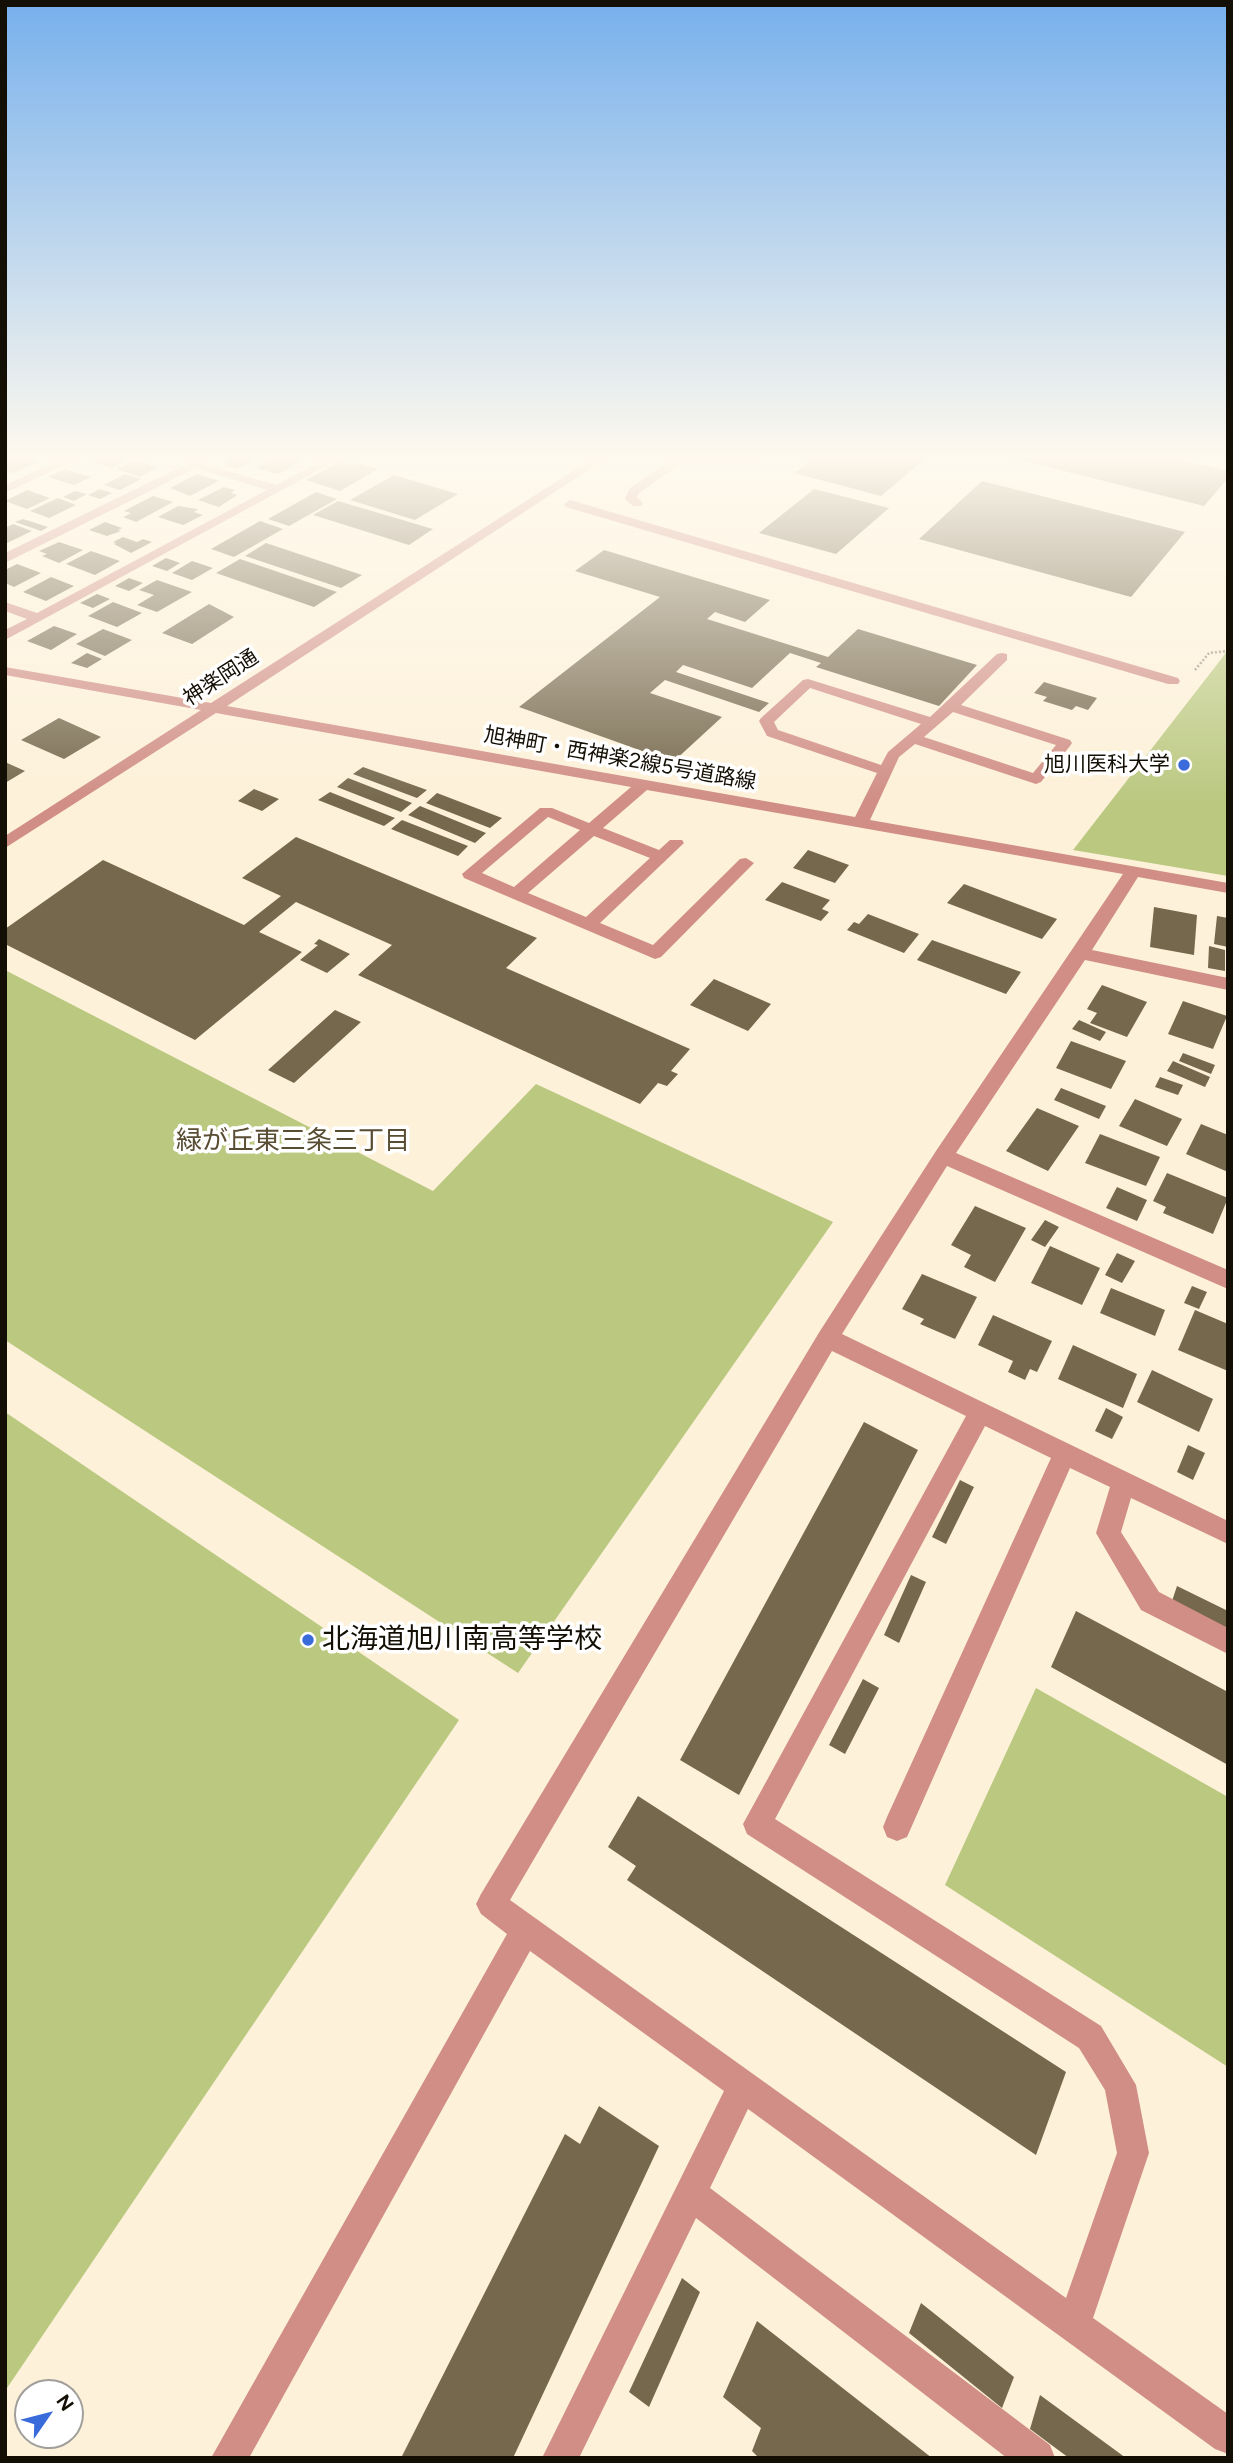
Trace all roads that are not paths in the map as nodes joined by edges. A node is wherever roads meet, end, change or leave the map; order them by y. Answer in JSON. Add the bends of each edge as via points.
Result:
{"nodes":[{"id":1,"x":121,"y":573,"type":"edge"},
{"id":2,"x":422,"y":573,"type":"edge"},
{"id":3,"x":804,"y":573,"type":"edge"},
{"id":4,"x":5,"y":606,"type":"edge"},
{"id":5,"x":38,"y":618,"type":"junction"},
{"id":6,"x":5,"y":636,"type":"edge"},
{"id":7,"x":1002,"y":657,"type":"dead end"},
{"id":8,"x":5,"y":671,"type":"edge"},
{"id":9,"x":1173,"y":681,"type":"road end"},
{"id":10,"x":214,"y":707,"type":"junction"},
{"id":11,"x":951,"y":707,"type":"junction"},
{"id":12,"x":933,"y":723,"type":"junction"},
{"id":13,"x":912,"y":738,"type":"junction"},
{"id":14,"x":885,"y":771,"type":"junction"},
{"id":15,"x":643,"y":785,"type":"junction"},
{"id":16,"x":861,"y":822,"type":"junction"},
{"id":17,"x":591,"y":829,"type":"junction"},
{"id":18,"x":5,"y":843,"type":"edge"},
{"id":19,"x":676,"y":843,"type":"dead end"},
{"id":20,"x":661,"y":857,"type":"junction"},
{"id":21,"x":746,"y":863,"type":"dead end"},
{"id":22,"x":1133,"y":872,"type":"junction"},
{"id":23,"x":1228,"y":888,"type":"edge"},
{"id":24,"x":516,"y":894,"type":"junction"},
{"id":25,"x":589,"y":925,"type":"junction"},
{"id":26,"x":1081,"y":953,"type":"junction"},
{"id":27,"x":1228,"y":984,"type":"edge"},
{"id":28,"x":943,"y":1156,"type":"junction"},
{"id":29,"x":1228,"y":1280,"type":"edge"},
{"id":30,"x":828,"y":1338,"type":"junction"},
{"id":31,"x":980,"y":1412,"type":"junction"},
{"id":32,"x":1065,"y":1454,"type":"junction"},
{"id":33,"x":1125,"y":1483,"type":"junction"},
{"id":34,"x":1228,"y":1533,"type":"edge"},
{"id":35,"x":1228,"y":1642,"type":"edge"},
{"id":36,"x":898,"y":1827,"type":"dead end"},
{"id":37,"x":526,"y":1929,"type":"junction"},
{"id":38,"x":743,"y":2086,"type":"junction"},
{"id":39,"x":691,"y":2193,"type":"junction"},
{"id":40,"x":1074,"y":2324,"type":"junction"},
{"id":41,"x":1228,"y":2435,"type":"edge"},
{"id":42,"x":229,"y":2458,"type":"edge"},
{"id":43,"x":560,"y":2458,"type":"edge"},
{"id":44,"x":1037,"y":2458,"type":"edge"}],
"edges":[{"from":1,"to":5,"type":"street"},
{"from":2,"to":10,"type":"street","name":"神楽岡通"},
{"from":3,"to":9,"type":"street"},
{"from":4,"to":5,"type":"street"},
{"from":5,"to":6,"type":"street"},
{"from":7,"to":11,"type":"street"},
{"from":8,"to":10,"type":"street","name":"旭神町・西神楽2線5号道路線"},
{"from":10,"to":15,"type":"street","name":"旭神町・西神楽2線5号道路線"},
{"from":10,"to":18,"type":"street","name":"神楽岡通"},
{"from":11,"to":12,"type":"street"},
{"from":11,"to":13,"type":"street","via":[[1065,743],[1036,779]]},
{"from":12,"to":13,"type":"street"},
{"from":12,"to":14,"type":"street","via":[[808,683],[766,720],[772,733]]},
{"from":13,"to":14,"type":"street","via":[[893,755]]},
{"from":14,"to":16,"type":"street"},
{"from":15,"to":16,"type":"street","name":"旭神町・西神楽2線5号道路線"},
{"from":15,"to":17,"type":"street"},
{"from":16,"to":22,"type":"street","name":"旭神町・西神楽2線5号道路線"},
{"from":17,"to":20,"type":"street"},
{"from":17,"to":24,"type":"street"},
{"from":17,"to":24,"type":"street","via":[[546,811],[470,874]]},
{"from":19,"to":20,"type":"street"},
{"from":20,"to":25,"type":"street"},
{"from":21,"to":25,"type":"street","via":[[655,953]]},
{"from":22,"to":23,"type":"street","name":"旭神町・西神楽2線5号道路線"},
{"from":22,"to":26,"type":"street"},
{"from":24,"to":25,"type":"street"},
{"from":26,"to":27,"type":"street"},
{"from":26,"to":28,"type":"street"},
{"from":28,"to":29,"type":"street"},
{"from":28,"to":30,"type":"street"},
{"from":30,"to":31,"type":"street"},
{"from":30,"to":37,"type":"street","via":[[491,1904]]},
{"from":31,"to":32,"type":"street"},
{"from":31,"to":40,"type":"street","via":[[757,1824],[1090,2037],[1120,2084],[1133,2152]]},
{"from":32,"to":33,"type":"street"},
{"from":32,"to":36,"type":"street"},
{"from":33,"to":34,"type":"street"},
{"from":33,"to":35,"type":"street","via":[[1108,1534],[1150,1601]]},
{"from":37,"to":38,"type":"street"},
{"from":37,"to":42,"type":"street"},
{"from":38,"to":39,"type":"street"},
{"from":38,"to":40,"type":"street"},
{"from":39,"to":43,"type":"street"},
{"from":39,"to":44,"type":"street"},
{"from":40,"to":41,"type":"street"}]}
